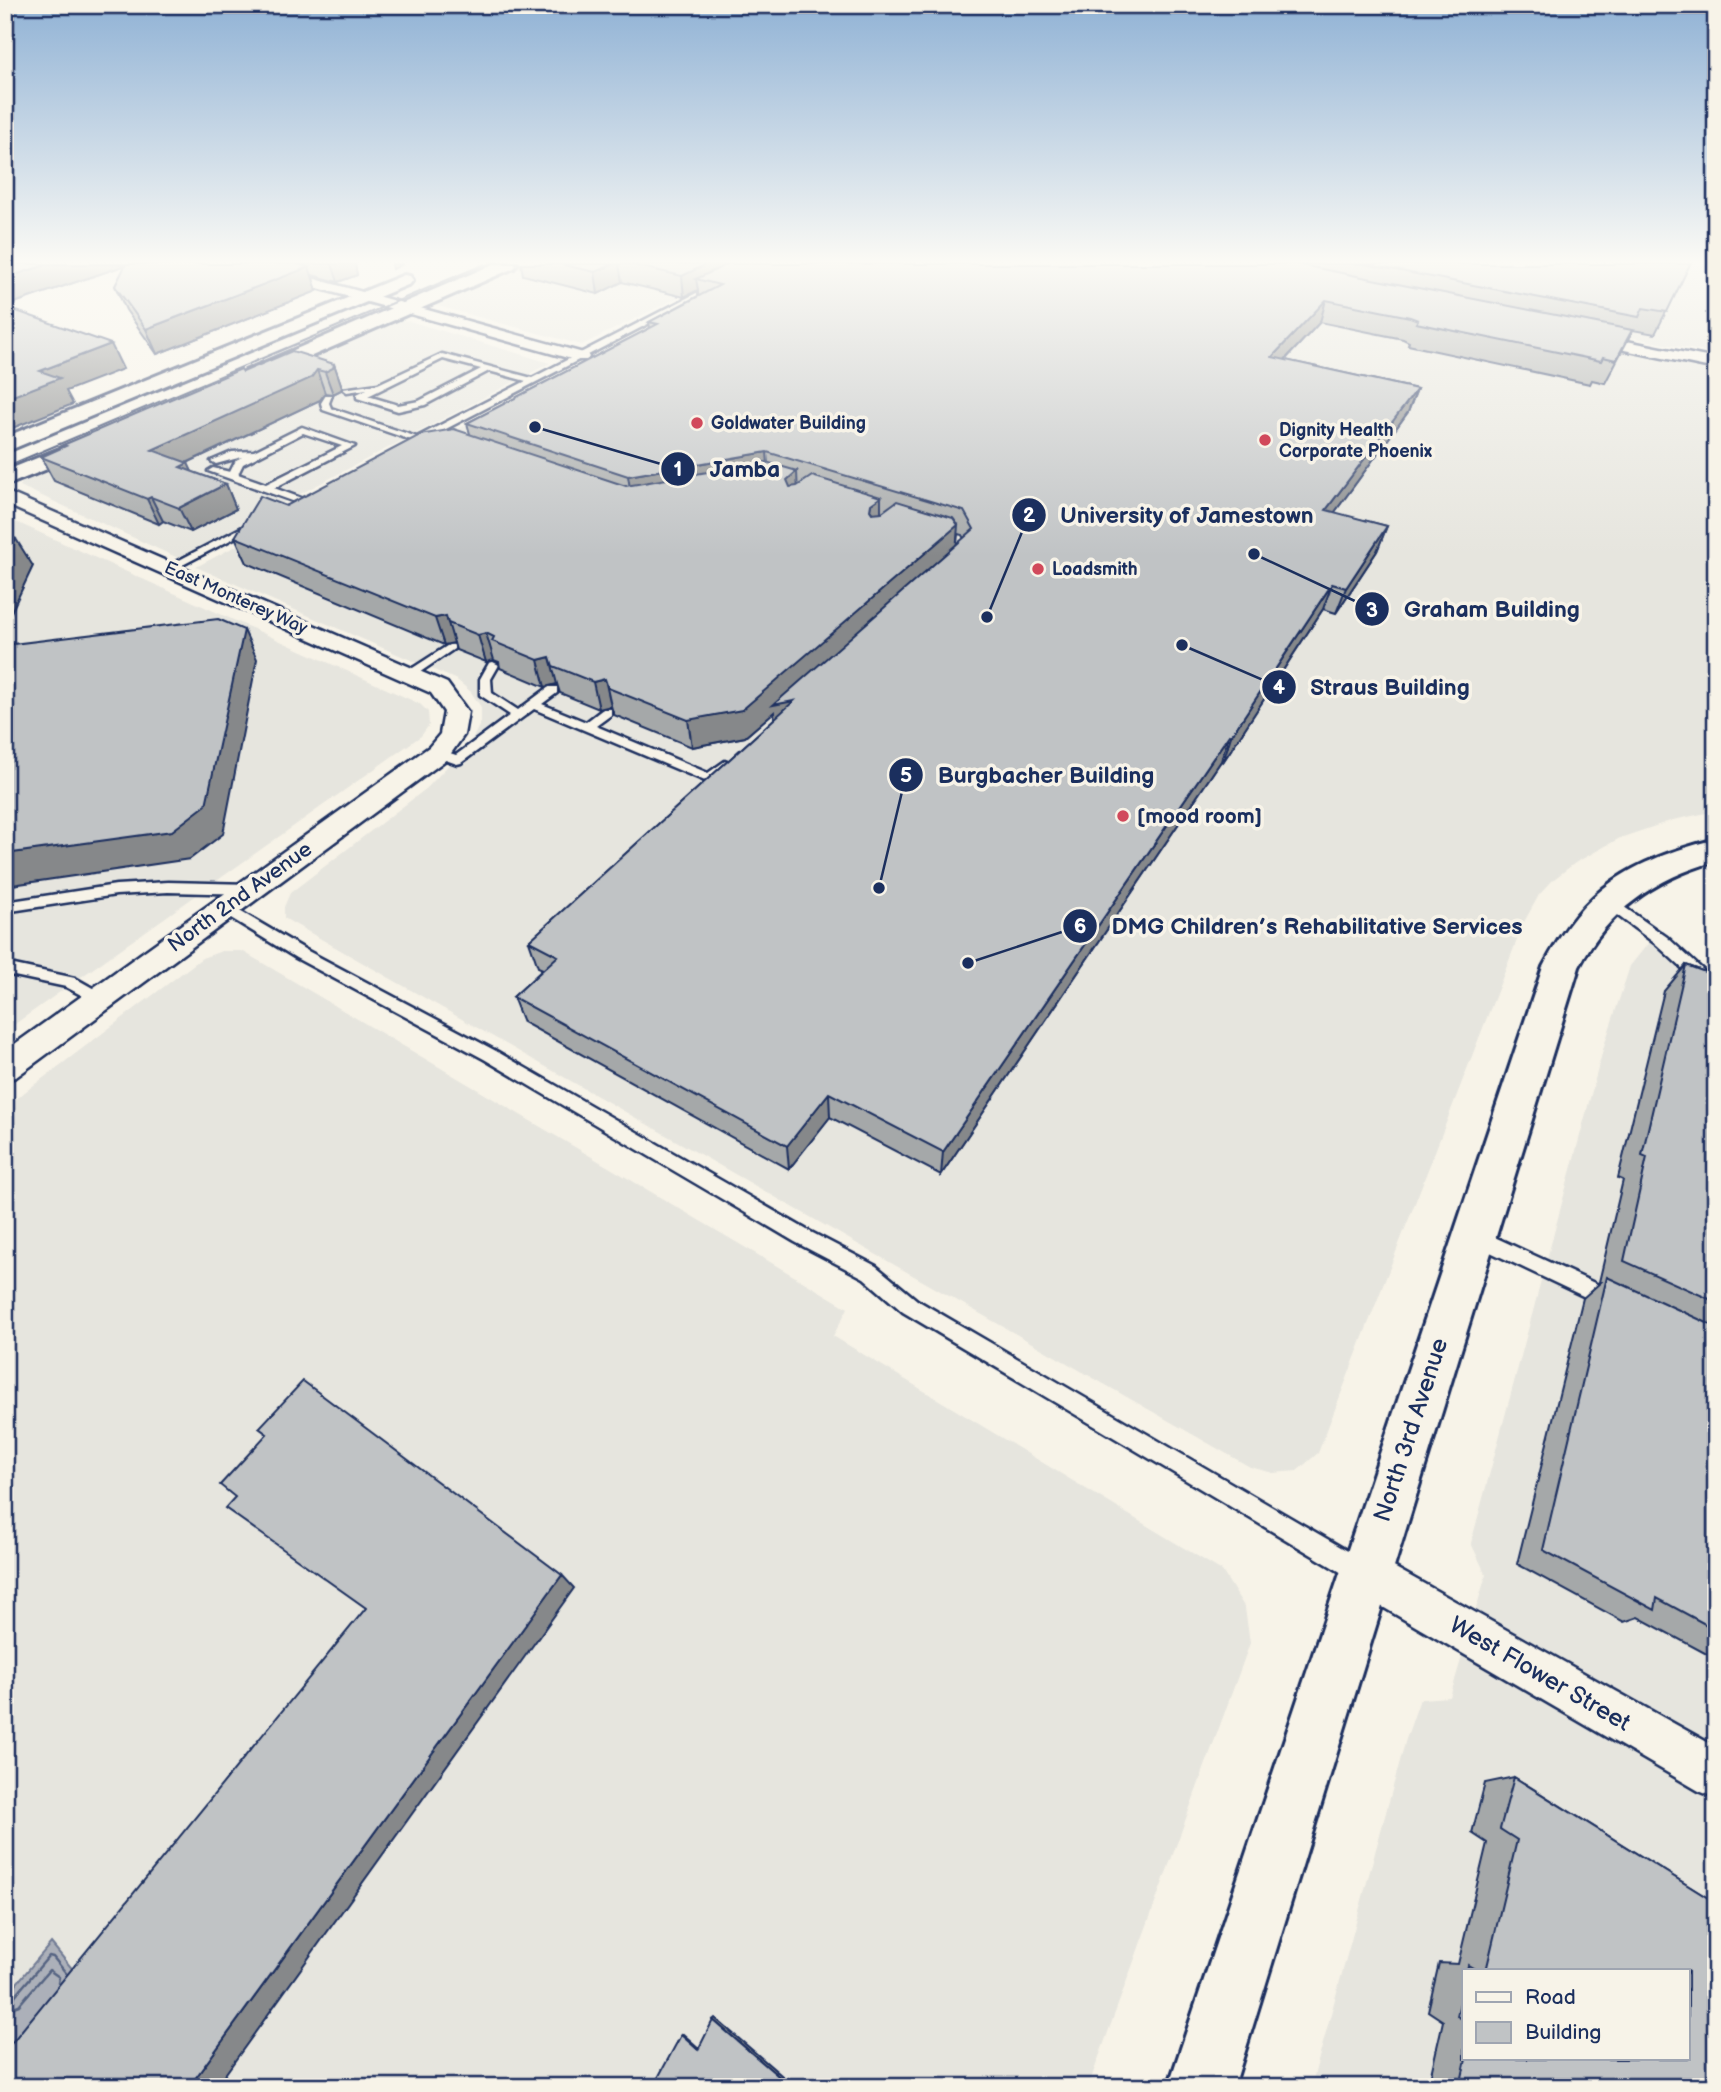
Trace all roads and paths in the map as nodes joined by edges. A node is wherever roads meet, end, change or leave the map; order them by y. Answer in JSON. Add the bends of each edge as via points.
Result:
{"nodes":[{"id":1,"x":206,"y":362,"type":"edge"},
{"id":2,"x":281,"y":362,"type":"edge"},
{"id":3,"x":430,"y":362,"type":"edge"},
{"id":4,"x":462,"y":362,"type":"edge"},
{"id":5,"x":572,"y":362,"type":"edge"},
{"id":6,"x":489,"y":369,"type":"junction"},
{"id":7,"x":534,"y":381,"type":"junction"},
{"id":8,"x":232,"y":383,"type":"edge"},
{"id":9,"x":381,"y":385,"type":"junction"},
{"id":10,"x":347,"y":389,"type":"dead end"},
{"id":11,"x":329,"y":397,"type":"edge"},
{"id":12,"x":118,"y":432,"type":"edge"},
{"id":13,"x":422,"y":438,"type":"junction"},
{"id":14,"x":439,"y":440,"type":"edge"},
{"id":15,"x":5,"y":445,"type":"edge"},
{"id":16,"x":408,"y":445,"type":"edge"},
{"id":17,"x":254,"y":453,"type":"junction"},
{"id":18,"x":233,"y":475,"type":"junction"},
{"id":19,"x":5,"y":479,"type":"edge"},
{"id":20,"x":266,"y":488,"type":"junction"},
{"id":21,"x":314,"y":494,"type":"edge"},
{"id":22,"x":5,"y":497,"type":"edge"},
{"id":23,"x":301,"y":501,"type":"junction"},
{"id":24,"x":289,"y":507,"type":"edge"},
{"id":25,"x":265,"y":519,"type":"edge"},
{"id":26,"x":169,"y":568,"type":"junction"},
{"id":27,"x":450,"y":648,"type":"edge"},
{"id":28,"x":493,"y":665,"type":"edge"},
{"id":29,"x":409,"y":675,"type":"junction"},
{"id":30,"x":553,"y":690,"type":"edge"},
{"id":31,"x":534,"y":705,"type":"junction"},
{"id":32,"x":456,"y":712,"type":"joint"},
{"id":33,"x":607,"y":712,"type":"edge"},
{"id":34,"x":520,"y":716,"type":"junction"},
{"id":35,"x":588,"y":727,"type":"junction"},
{"id":36,"x":438,"y":753,"type":"junction"},
{"id":37,"x":731,"y":760,"type":"edge"},
{"id":38,"x":1716,"y":850,"type":"edge"},
{"id":39,"x":251,"y":889,"type":"junction"},
{"id":40,"x":1607,"y":900,"type":"junction"},
{"id":41,"x":5,"y":907,"type":"edge"},
{"id":42,"x":226,"y":908,"type":"junction"},
{"id":43,"x":5,"y":968,"type":"edge"},
{"id":44,"x":1716,"y":991,"type":"edge"},
{"id":45,"x":100,"y":999,"type":"junction"},
{"id":46,"x":5,"y":1068,"type":"edge"},
{"id":47,"x":1475,"y":1236,"type":"junction"},
{"id":48,"x":1630,"y":1308,"type":"edge"},
{"id":49,"x":1365,"y":1573,"type":"junction"},
{"id":50,"x":1716,"y":1774,"type":"edge"},
{"id":51,"x":1201,"y":2087,"type":"edge"}],
"edges":[{"from":1,"to":15,"type":"main road"},
{"from":2,"to":8,"type":"main road"},
{"from":3,"to":9,"type":"lane"},
{"from":4,"to":6,"type":"lane"},
{"from":5,"to":7,"type":"lane"},
{"from":6,"to":7,"type":"lane"},
{"from":6,"to":9,"type":"lane","via":[[422,403],[398,408],[360,396]]},
{"from":7,"to":13,"type":"lane"},
{"from":9,"to":10,"type":"lane"},
{"from":11,"to":13,"type":"lane","via":[[327,410]]},
{"from":12,"to":19,"type":"main road"},
{"from":13,"to":14,"type":"lane"},
{"from":13,"to":16,"type":"lane"},
{"from":17,"to":18,"type":"lane","via":[[239,462]]},
{"from":17,"to":18,"type":"lane","via":[[232,455],[214,466]]},
{"from":17,"to":20,"type":"lane","via":[[302,430],[350,446]]},
{"from":18,"to":20,"type":"lane"},
{"from":20,"to":23,"type":"lane"},
{"from":21,"to":23,"type":"lane"},
{"from":22,"to":26,"type":"street","name":"East Monterey Way"},
{"from":23,"to":24,"type":"lane"},
{"from":25,"to":26,"type":"lane"},
{"from":26,"to":29,"type":"street","name":"East Monterey Way"},
{"from":27,"to":29,"type":"lane"},
{"from":28,"to":34,"type":"lane","via":[[483,684],[486,695]]},
{"from":29,"to":32,"type":"street","name":"East Monterey Way","via":[[439,688]]},
{"from":30,"to":31,"type":"lane"},
{"from":31,"to":34,"type":"lane"},
{"from":31,"to":35,"type":"lane"},
{"from":32,"to":36,"type":"street","name":"North 2nd Avenue","via":[[452,735]]},
{"from":33,"to":35,"type":"lane"},
{"from":34,"to":36,"type":"lane","via":[[457,760]]},
{"from":35,"to":37,"type":"lane","via":[[710,778]]},
{"from":36,"to":39,"type":"street","name":"North 2nd Avenue"},
{"from":38,"to":40,"type":"main road","name":"North 3rd Avenue","via":[[1657,869]]},
{"from":39,"to":41,"type":"lane","via":[[168,887]]},
{"from":39,"to":42,"type":"street","name":"North 2nd Avenue"},
{"from":40,"to":44,"type":"lane"},
{"from":40,"to":47,"type":"main road","name":"North 3rd Avenue","via":[[1572,940],[1561,967]]},
{"from":42,"to":45,"type":"street","name":"North 2nd Avenue"},
{"from":42,"to":49,"type":"lane","via":[[870,1272],[910,1306]]},
{"from":43,"to":45,"type":"lane","via":[[70,982]]},
{"from":45,"to":46,"type":"street","name":"North 2nd Avenue"},
{"from":47,"to":48,"type":"lane"},
{"from":47,"to":49,"type":"main road","name":"North 3rd Avenue"},
{"from":49,"to":50,"type":"street","name":"West Flower Street"},
{"from":49,"to":51,"type":"main road","name":"North 3rd Avenue"}]}
